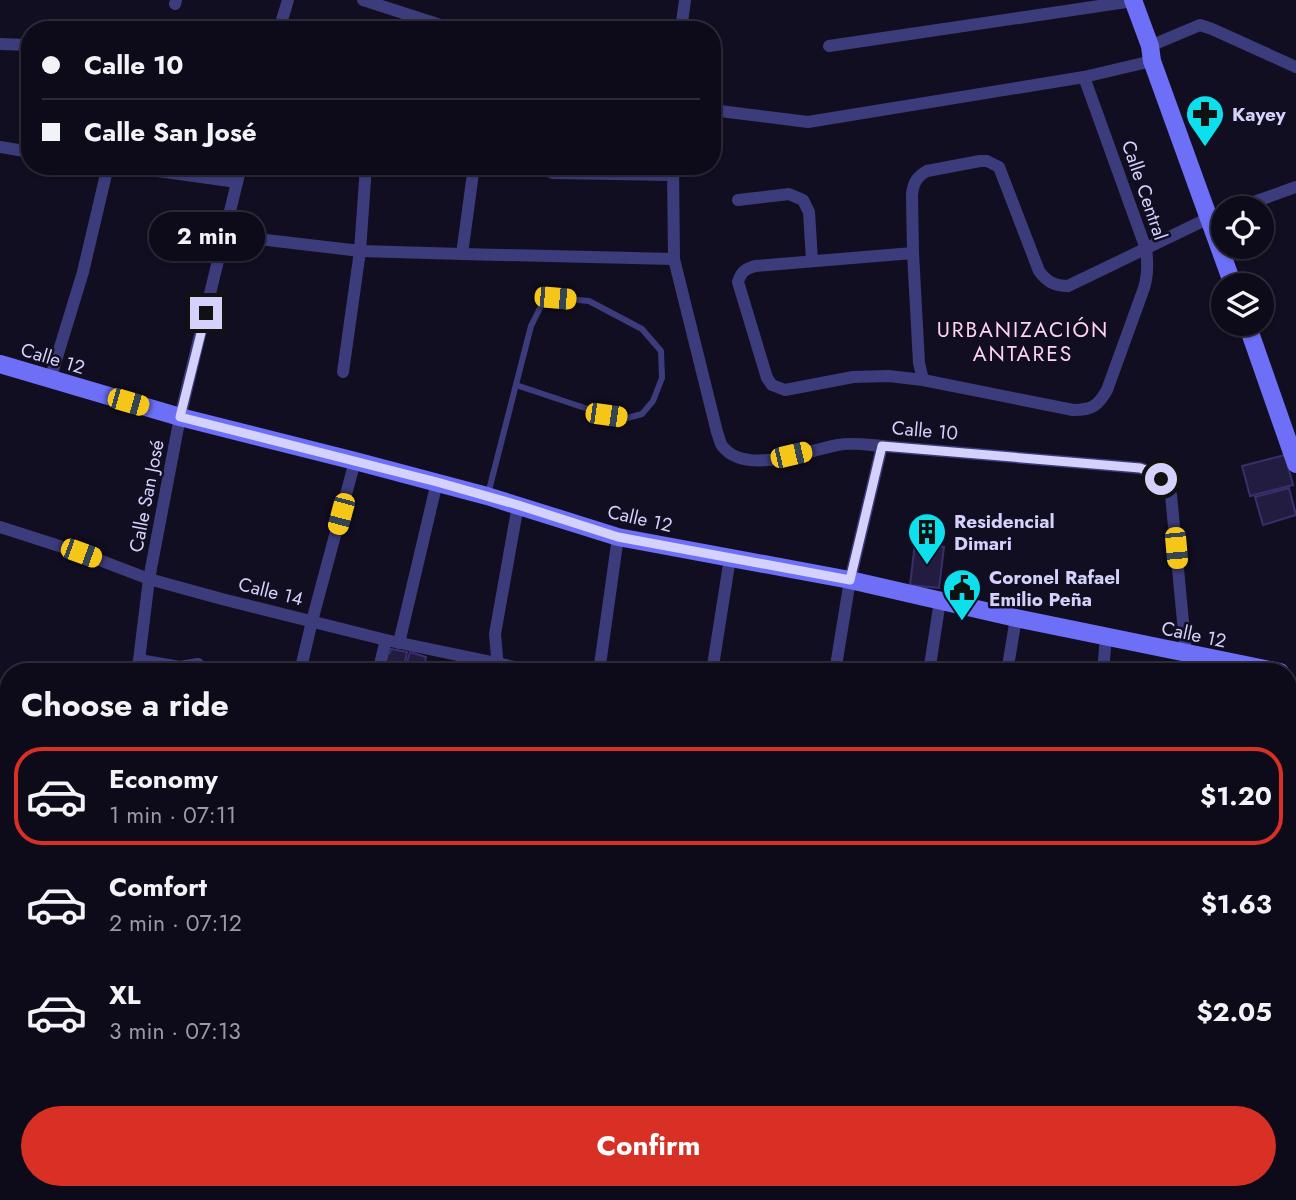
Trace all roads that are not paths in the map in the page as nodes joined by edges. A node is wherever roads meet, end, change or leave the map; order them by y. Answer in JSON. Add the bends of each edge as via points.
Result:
{"nodes":[{"id":1,"x":288,"y":0,"type":"edge"},
{"id":2,"x":363,"y":0,"type":"edge"},
{"id":3,"x":685,"y":0,"type":"edge"},
{"id":4,"x":1133,"y":1,"type":"edge"},
{"id":5,"x":282,"y":21,"type":"edge"},
{"id":6,"x":428,"y":21,"type":"edge"},
{"id":7,"x":682,"y":21,"type":"edge"},
{"id":8,"x":0,"y":44,"type":"edge"},
{"id":9,"x":21,"y":45,"type":"edge"},
{"id":10,"x":829,"y":46,"type":"dead end"},
{"id":11,"x":1151,"y":53,"type":"junction"},
{"id":12,"x":1296,"y":67,"type":"edge"},
{"id":13,"x":1084,"y":77,"type":"junction"},
{"id":14,"x":721,"y":111,"type":"edge"},
{"id":15,"x":0,"y":148,"type":"edge"},
{"id":16,"x":21,"y":151,"type":"edge"},
{"id":17,"x":106,"y":175,"type":"edge"},
{"id":18,"x":187,"y":175,"type":"edge"},
{"id":19,"x":239,"y":175,"type":"edge"},
{"id":20,"x":365,"y":175,"type":"edge"},
{"id":21,"x":473,"y":175,"type":"edge"},
{"id":22,"x":673,"y":175,"type":"edge"},
{"id":23,"x":237,"y":182,"type":"junction"},
{"id":24,"x":1296,"y":187,"type":"edge"},
{"id":25,"x":1271,"y":196,"type":"edge"},
{"id":26,"x":738,"y":200,"type":"dead end"},
{"id":27,"x":1211,"y":203,"type":"edge"},
{"id":28,"x":1211,"y":218,"type":"edge"},
{"id":29,"x":225,"y":235,"type":"junction"},
{"id":30,"x":1146,"y":249,"type":"junction"},
{"id":31,"x":360,"y":251,"type":"junction"},
{"id":32,"x":913,"y":253,"type":"junction"},
{"id":33,"x":463,"y":254,"type":"junction"},
{"id":34,"x":674,"y":258,"type":"junction"},
{"id":35,"x":812,"y":260,"type":"junction"},
{"id":36,"x":1251,"y":336,"type":"edge"},
{"id":37,"x":0,"y":364,"type":"edge"},
{"id":38,"x":343,"y":372,"type":"dead end"},
{"id":39,"x":50,"y":380,"type":"junction"},
{"id":40,"x":923,"y":380,"type":"junction"},
{"id":41,"x":516,"y":385,"type":"junction"},
{"id":42,"x":180,"y":417,"type":"junction"},
{"id":43,"x":882,"y":446,"type":"junction"},
{"id":44,"x":355,"y":461,"type":"junction"},
{"id":45,"x":1296,"y":464,"type":"edge"},
{"id":46,"x":437,"y":482,"type":"junction"},
{"id":47,"x":487,"y":496,"type":"junction"},
{"id":48,"x":518,"y":505,"type":"junction"},
{"id":49,"x":0,"y":527,"type":"edge"},
{"id":50,"x":618,"y":537,"type":"junction"},
{"id":51,"x":730,"y":558,"type":"junction"},
{"id":52,"x":149,"y":579,"type":"junction"},
{"id":53,"x":850,"y":580,"type":"junction"},
{"id":54,"x":940,"y":601,"type":"junction"},
{"id":55,"x":1016,"y":618,"type":"junction"},
{"id":56,"x":312,"y":621,"type":"junction"},
{"id":57,"x":1106,"y":636,"type":"junction"},
{"id":58,"x":392,"y":641,"type":"junction"},
{"id":59,"x":1186,"y":653,"type":"junction"},
{"id":60,"x":138,"y":663,"type":"edge"},
{"id":61,"x":302,"y":663,"type":"edge"},
{"id":62,"x":382,"y":663,"type":"edge"},
{"id":63,"x":478,"y":663,"type":"edge"},
{"id":64,"x":497,"y":663,"type":"edge"},
{"id":65,"x":599,"y":663,"type":"edge"},
{"id":66,"x":713,"y":663,"type":"edge"},
{"id":67,"x":836,"y":663,"type":"edge"},
{"id":68,"x":930,"y":663,"type":"edge"},
{"id":69,"x":1008,"y":663,"type":"edge"},
{"id":70,"x":1104,"y":663,"type":"edge"},
{"id":71,"x":1210,"y":663,"type":"edge"}],
"edges":[{"from":1,"to":5,"type":"street"},
{"from":2,"to":6,"type":"street"},
{"from":3,"to":7,"type":"street"},
{"from":4,"to":10,"type":"street"},
{"from":4,"to":11,"type":"main road"},
{"from":8,"to":9,"type":"street"},
{"from":11,"to":12,"type":"street","via":[[1200,25]]},
{"from":11,"to":13,"type":"street"},
{"from":11,"to":27,"type":"main road"},
{"from":13,"to":14,"type":"street","via":[[808,122]]},
{"from":13,"to":30,"type":"street","name":"Calle Central"},
{"from":15,"to":16,"type":"street"},
{"from":17,"to":39,"type":"street"},
{"from":18,"to":23,"type":"street"},
{"from":19,"to":23,"type":"street","name":"Calle San José"},
{"from":20,"to":31,"type":"street"},
{"from":21,"to":33,"type":"street"},
{"from":22,"to":34,"type":"street","name":"Calle 10"},
{"from":23,"to":29,"type":"street","name":"Calle San José"},
{"from":24,"to":25,"type":"street"},
{"from":26,"to":35,"type":"street","via":[[789,194],[803,200],[809,212]]},
{"from":28,"to":30,"type":"street"},
{"from":29,"to":31,"type":"street"},
{"from":29,"to":42,"type":"street","name":"Calle San José"},
{"from":30,"to":32,"type":"street","via":[[1068,286],[1051,283],[1040,271],[999,167],[980,161],[927,171],[916,179]]},
{"from":30,"to":40,"type":"street","name":"Calle Central","via":[[1144,288],[1107,390],[1094,407],[1073,410]]},
{"from":31,"to":33,"type":"street"},
{"from":31,"to":38,"type":"street"},
{"from":32,"to":35,"type":"street"},
{"from":32,"to":40,"type":"street"},
{"from":33,"to":34,"type":"street"},
{"from":34,"to":43,"type":"street","name":"Calle 10","via":[[722,446],[750,461],[842,444]]},
{"from":35,"to":40,"type":"street","name":"Calle Central","via":[[755,266],[740,275],[740,290],[772,385],[793,390],[853,377]]},
{"from":36,"to":45,"type":"main road"},
{"from":37,"to":39,"type":"main road","name":"Calle 12"},
{"from":39,"to":42,"type":"main road","name":"Calle 12"},
{"from":41,"to":41,"type":"lane","via":[[531,326],[541,306],[555,298],[589,302],[642,328],[661,351],[663,379],[653,401],[642,414],[628,418]]},
{"from":41,"to":47,"type":"lane"},
{"from":42,"to":44,"type":"main road","name":"Calle 12"},
{"from":42,"to":52,"type":"street","name":"Calle San José"},
{"from":43,"to":53,"type":"street"},
{"from":43,"to":59,"type":"street","name":"Calle 10","via":[[1152,472],[1171,495]]},
{"from":44,"to":46,"type":"main road","name":"Calle 12"},
{"from":44,"to":56,"type":"street"},
{"from":46,"to":47,"type":"main road","name":"Calle 12"},
{"from":46,"to":58,"type":"street"},
{"from":47,"to":48,"type":"main road","name":"Calle 12"},
{"from":48,"to":50,"type":"main road","name":"Calle 12"},
{"from":48,"to":64,"type":"street","via":[[495,634]]},
{"from":49,"to":52,"type":"street","name":"Calle 14"},
{"from":50,"to":51,"type":"main road","name":"Calle 12"},
{"from":50,"to":65,"type":"street"},
{"from":51,"to":53,"type":"main road","name":"Calle 12"},
{"from":51,"to":66,"type":"street"},
{"from":52,"to":56,"type":"street","name":"Calle 14"},
{"from":52,"to":60,"type":"street","name":"Calle San José"},
{"from":53,"to":54,"type":"main road","name":"Calle 12"},
{"from":53,"to":67,"type":"street"},
{"from":54,"to":55,"type":"main road","name":"Calle 12"},
{"from":54,"to":68,"type":"street"},
{"from":55,"to":57,"type":"main road","name":"Calle 12"},
{"from":55,"to":69,"type":"street"},
{"from":56,"to":58,"type":"street","name":"Calle 14"},
{"from":56,"to":61,"type":"street"},
{"from":57,"to":59,"type":"main road","name":"Calle 12"},
{"from":57,"to":70,"type":"street"},
{"from":58,"to":62,"type":"street"},
{"from":58,"to":63,"type":"street","name":"Calle 14"},
{"from":59,"to":71,"type":"main road","name":"Calle 12"}]}
